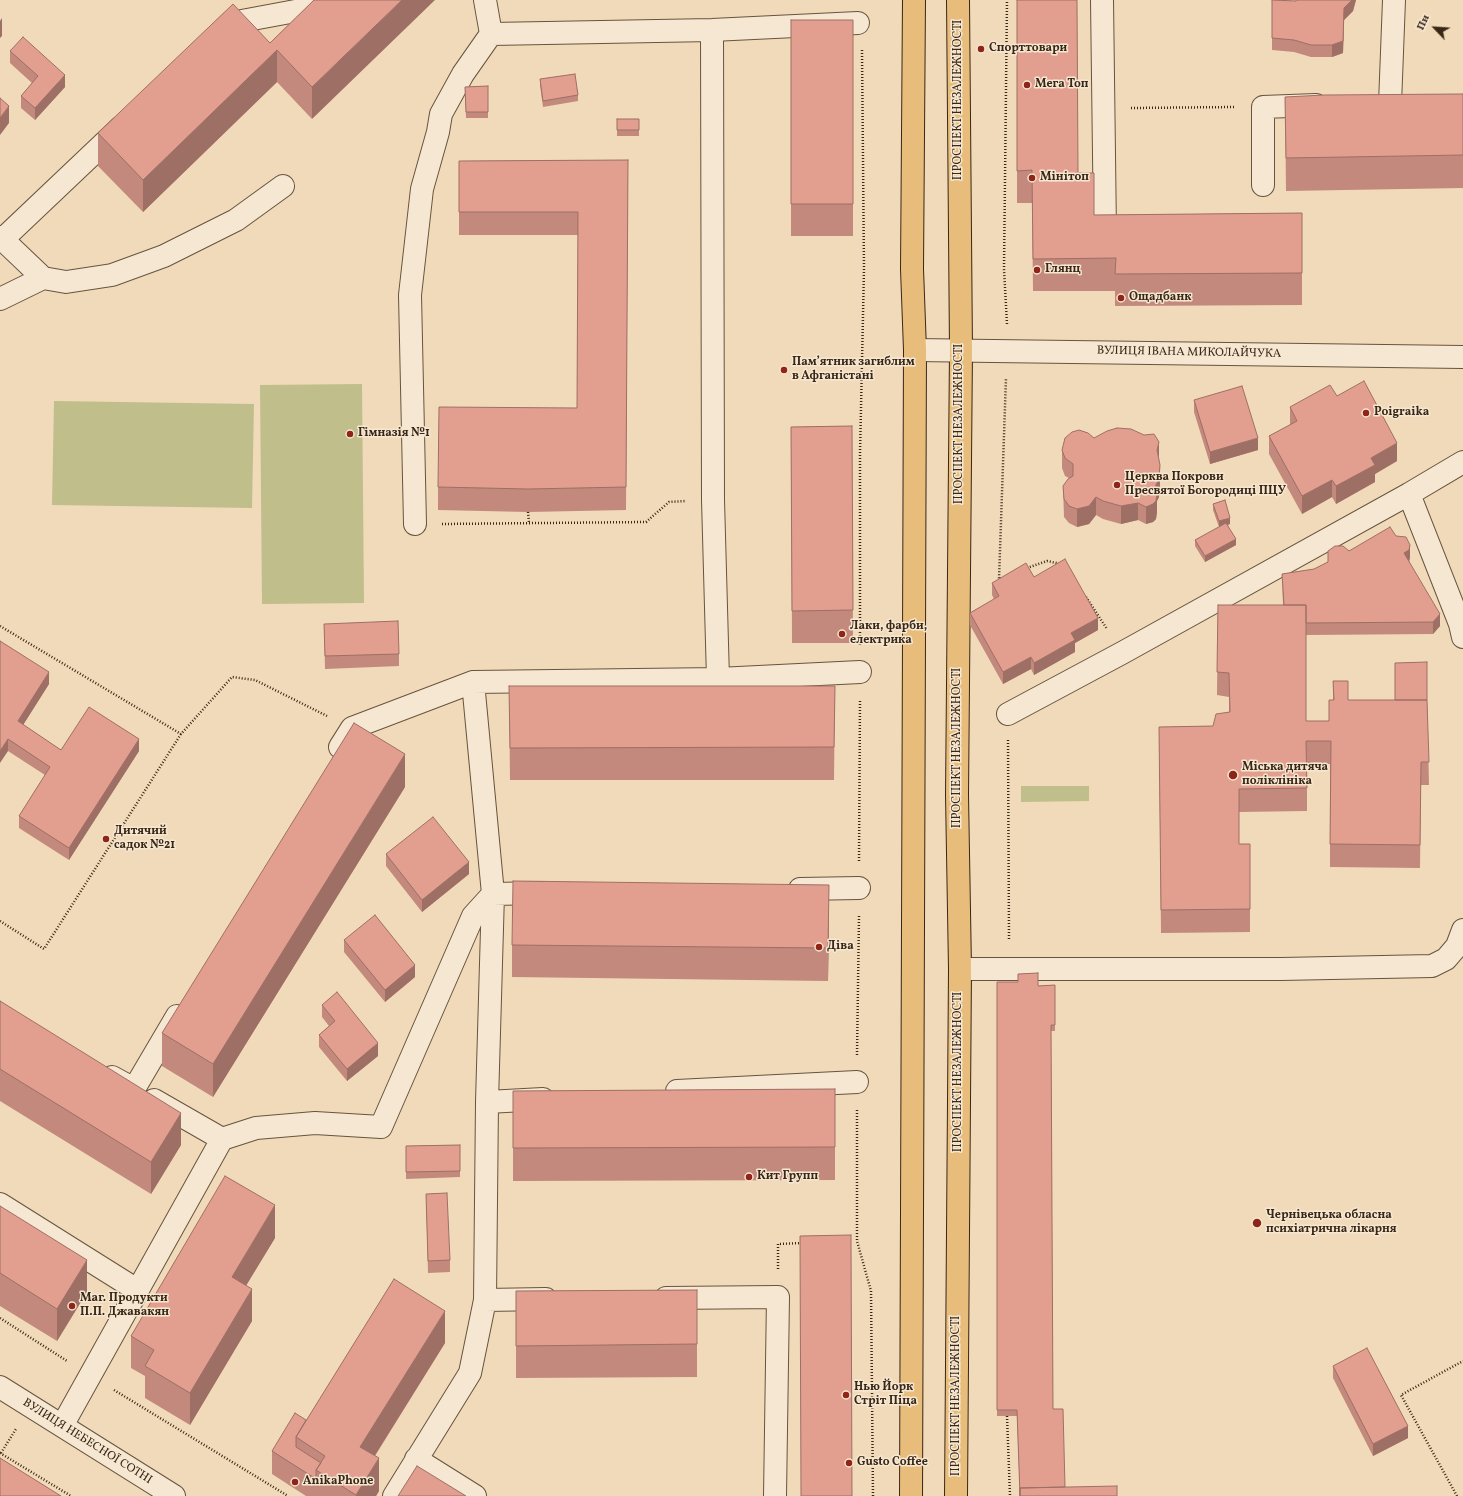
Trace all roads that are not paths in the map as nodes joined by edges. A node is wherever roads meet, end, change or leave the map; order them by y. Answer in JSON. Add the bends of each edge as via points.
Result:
{"nodes":[{"id":1,"x":313,"y":0,"type":"edge"},
{"id":2,"x":485,"y":0,"type":"edge"},
{"id":3,"x":914,"y":0,"type":"edge"},
{"id":4,"x":958,"y":0,"type":"edge"},
{"id":5,"x":1102,"y":0,"type":"edge"},
{"id":6,"x":1394,"y":0,"type":"edge"},
{"id":7,"x":858,"y":23,"type":"road end"},
{"id":8,"x":712,"y":30,"type":"junction"},
{"id":9,"x":491,"y":34,"type":"junction"},
{"id":10,"x":209,"y":44,"type":"edge"},
{"id":11,"x":1412,"y":103,"type":"edge"},
{"id":12,"x":1334,"y":105,"type":"edge"},
{"id":13,"x":134,"y":114,"type":"edge"},
{"id":14,"x":1263,"y":185,"type":"dead end"},
{"id":15,"x":283,"y":186,"type":"dead end"},
{"id":16,"x":1135,"y":232,"type":"edge"},
{"id":17,"x":1,"y":238,"type":"edge"},
{"id":18,"x":43,"y":278,"type":"junction"},
{"id":19,"x":0,"y":299,"type":"edge"},
{"id":20,"x":914,"y":350,"type":"junction"},
{"id":21,"x":961,"y":350,"type":"junction"},
{"id":22,"x":1463,"y":357,"type":"edge"},
{"id":23,"x":1463,"y":462,"type":"edge"},
{"id":24,"x":1409,"y":494,"type":"junction"},
{"id":25,"x":415,"y":524,"type":"road end"},
{"id":26,"x":1463,"y":637,"type":"edge"},
{"id":27,"x":860,"y":672,"type":"road end"},
{"id":28,"x":718,"y":679,"type":"junction"},
{"id":29,"x":473,"y":682,"type":"junction"},
{"id":30,"x":1008,"y":714,"type":"road end"},
{"id":31,"x":331,"y":762,"type":"edge"},
{"id":32,"x":859,"y":888,"type":"road end"},
{"id":33,"x":779,"y":890,"type":"edge"},
{"id":34,"x":565,"y":893,"type":"edge"},
{"id":35,"x":493,"y":894,"type":"junction"},
{"id":36,"x":1463,"y":930,"type":"edge"},
{"id":37,"x":960,"y":969,"type":"junction"},
{"id":38,"x":187,"y":1000,"type":"edge"},
{"id":39,"x":94,"y":1067,"type":"edge"},
{"id":40,"x":857,"y":1082,"type":"road end"},
{"id":41,"x":134,"y":1089,"type":"junction"},
{"id":42,"x":660,"y":1092,"type":"edge"},
{"id":43,"x":565,"y":1098,"type":"edge"},
{"id":44,"x":486,"y":1102,"type":"junction"},
{"id":45,"x":222,"y":1139,"type":"junction"},
{"id":46,"x":0,"y":1204,"type":"edge"},
{"id":47,"x":137,"y":1290,"type":"junction"},
{"id":48,"x":643,"y":1298,"type":"edge"},
{"id":49,"x":564,"y":1299,"type":"edge"},
{"id":50,"x":485,"y":1300,"type":"junction"},
{"id":51,"x":0,"y":1387,"type":"edge"},
{"id":52,"x":62,"y":1426,"type":"junction"},
{"id":53,"x":416,"y":1460,"type":"junction"},
{"id":54,"x":174,"y":1496,"type":"edge"},
{"id":55,"x":394,"y":1496,"type":"edge"},
{"id":56,"x":475,"y":1496,"type":"edge"},
{"id":57,"x":775,"y":1496,"type":"edge"},
{"id":58,"x":911,"y":1496,"type":"edge"},
{"id":59,"x":956,"y":1496,"type":"edge"}],
"edges":[{"from":1,"to":10,"type":"street","via":[[301,10],[231,23]]},
{"from":2,"to":9,"type":"street"},
{"from":3,"to":20,"type":"main road"},
{"from":4,"to":21,"type":"main road","name":"ПРОСПЕКТ НЕЗАЛЕЖНОСТІ"},
{"from":5,"to":16,"type":"street","via":[[1105,232]]},
{"from":6,"to":11,"type":"street","via":[[1382,104]]},
{"from":7,"to":8,"type":"street"},
{"from":8,"to":9,"type":"street"},
{"from":8,"to":28,"type":"street","via":[[713,500]]},
{"from":9,"to":25,"type":"street","via":[[462,74],[441,114],[422,189],[410,295]]},
{"from":12,"to":14,"type":"street","via":[[1263,107]]},
{"from":13,"to":17,"type":"street"},
{"from":15,"to":18,"type":"street","via":[[236,220],[164,256],[112,275],[66,282]]},
{"from":17,"to":18,"type":"street"},
{"from":18,"to":19,"type":"street"},
{"from":20,"to":21,"type":"street","name":"ВУЛИЦЯ ІВАНА МИКОЛАЙЧУКА"},
{"from":20,"to":58,"type":"main road"},
{"from":21,"to":22,"type":"street","name":"ВУЛИЦЯ ІВАНА МИКОЛАЙЧУКА"},
{"from":21,"to":37,"type":"main road","name":"ПРОСПЕКТ НЕЗАЛЕЖНОСТІ","via":[[957,795]]},
{"from":23,"to":24,"type":"street"},
{"from":24,"to":26,"type":"street"},
{"from":24,"to":30,"type":"street"},
{"from":27,"to":28,"type":"street"},
{"from":28,"to":29,"type":"street"},
{"from":29,"to":31,"type":"street","via":[[352,728]]},
{"from":29,"to":35,"type":"street"},
{"from":32,"to":33,"type":"street"},
{"from":34,"to":35,"type":"street"},
{"from":35,"to":44,"type":"street"},
{"from":35,"to":45,"type":"street","via":[[473,916],[381,1127],[315,1123],[256,1128]]},
{"from":36,"to":37,"type":"street","via":[[1457,946],[1446,959],[1432,966],[1281,969]]},
{"from":37,"to":59,"type":"main road","name":"ПРОСПЕКТ НЕЗАЛЕЖНОСТІ"},
{"from":38,"to":41,"type":"street"},
{"from":39,"to":41,"type":"street"},
{"from":40,"to":42,"type":"street"},
{"from":41,"to":45,"type":"street"},
{"from":43,"to":44,"type":"street"},
{"from":44,"to":50,"type":"street"},
{"from":45,"to":47,"type":"street"},
{"from":46,"to":47,"type":"street"},
{"from":47,"to":52,"type":"street"},
{"from":48,"to":57,"type":"street","via":[[778,1297]]},
{"from":49,"to":50,"type":"street"},
{"from":50,"to":53,"type":"street","via":[[470,1374]]},
{"from":51,"to":52,"type":"street","name":"ВУЛИЦЯ НЕБЕСНОЇ СОТНІ"},
{"from":52,"to":54,"type":"street","name":"ВУЛИЦЯ НЕБЕСНОЇ СОТНІ"},
{"from":53,"to":55,"type":"street"},
{"from":53,"to":56,"type":"street"}]}
